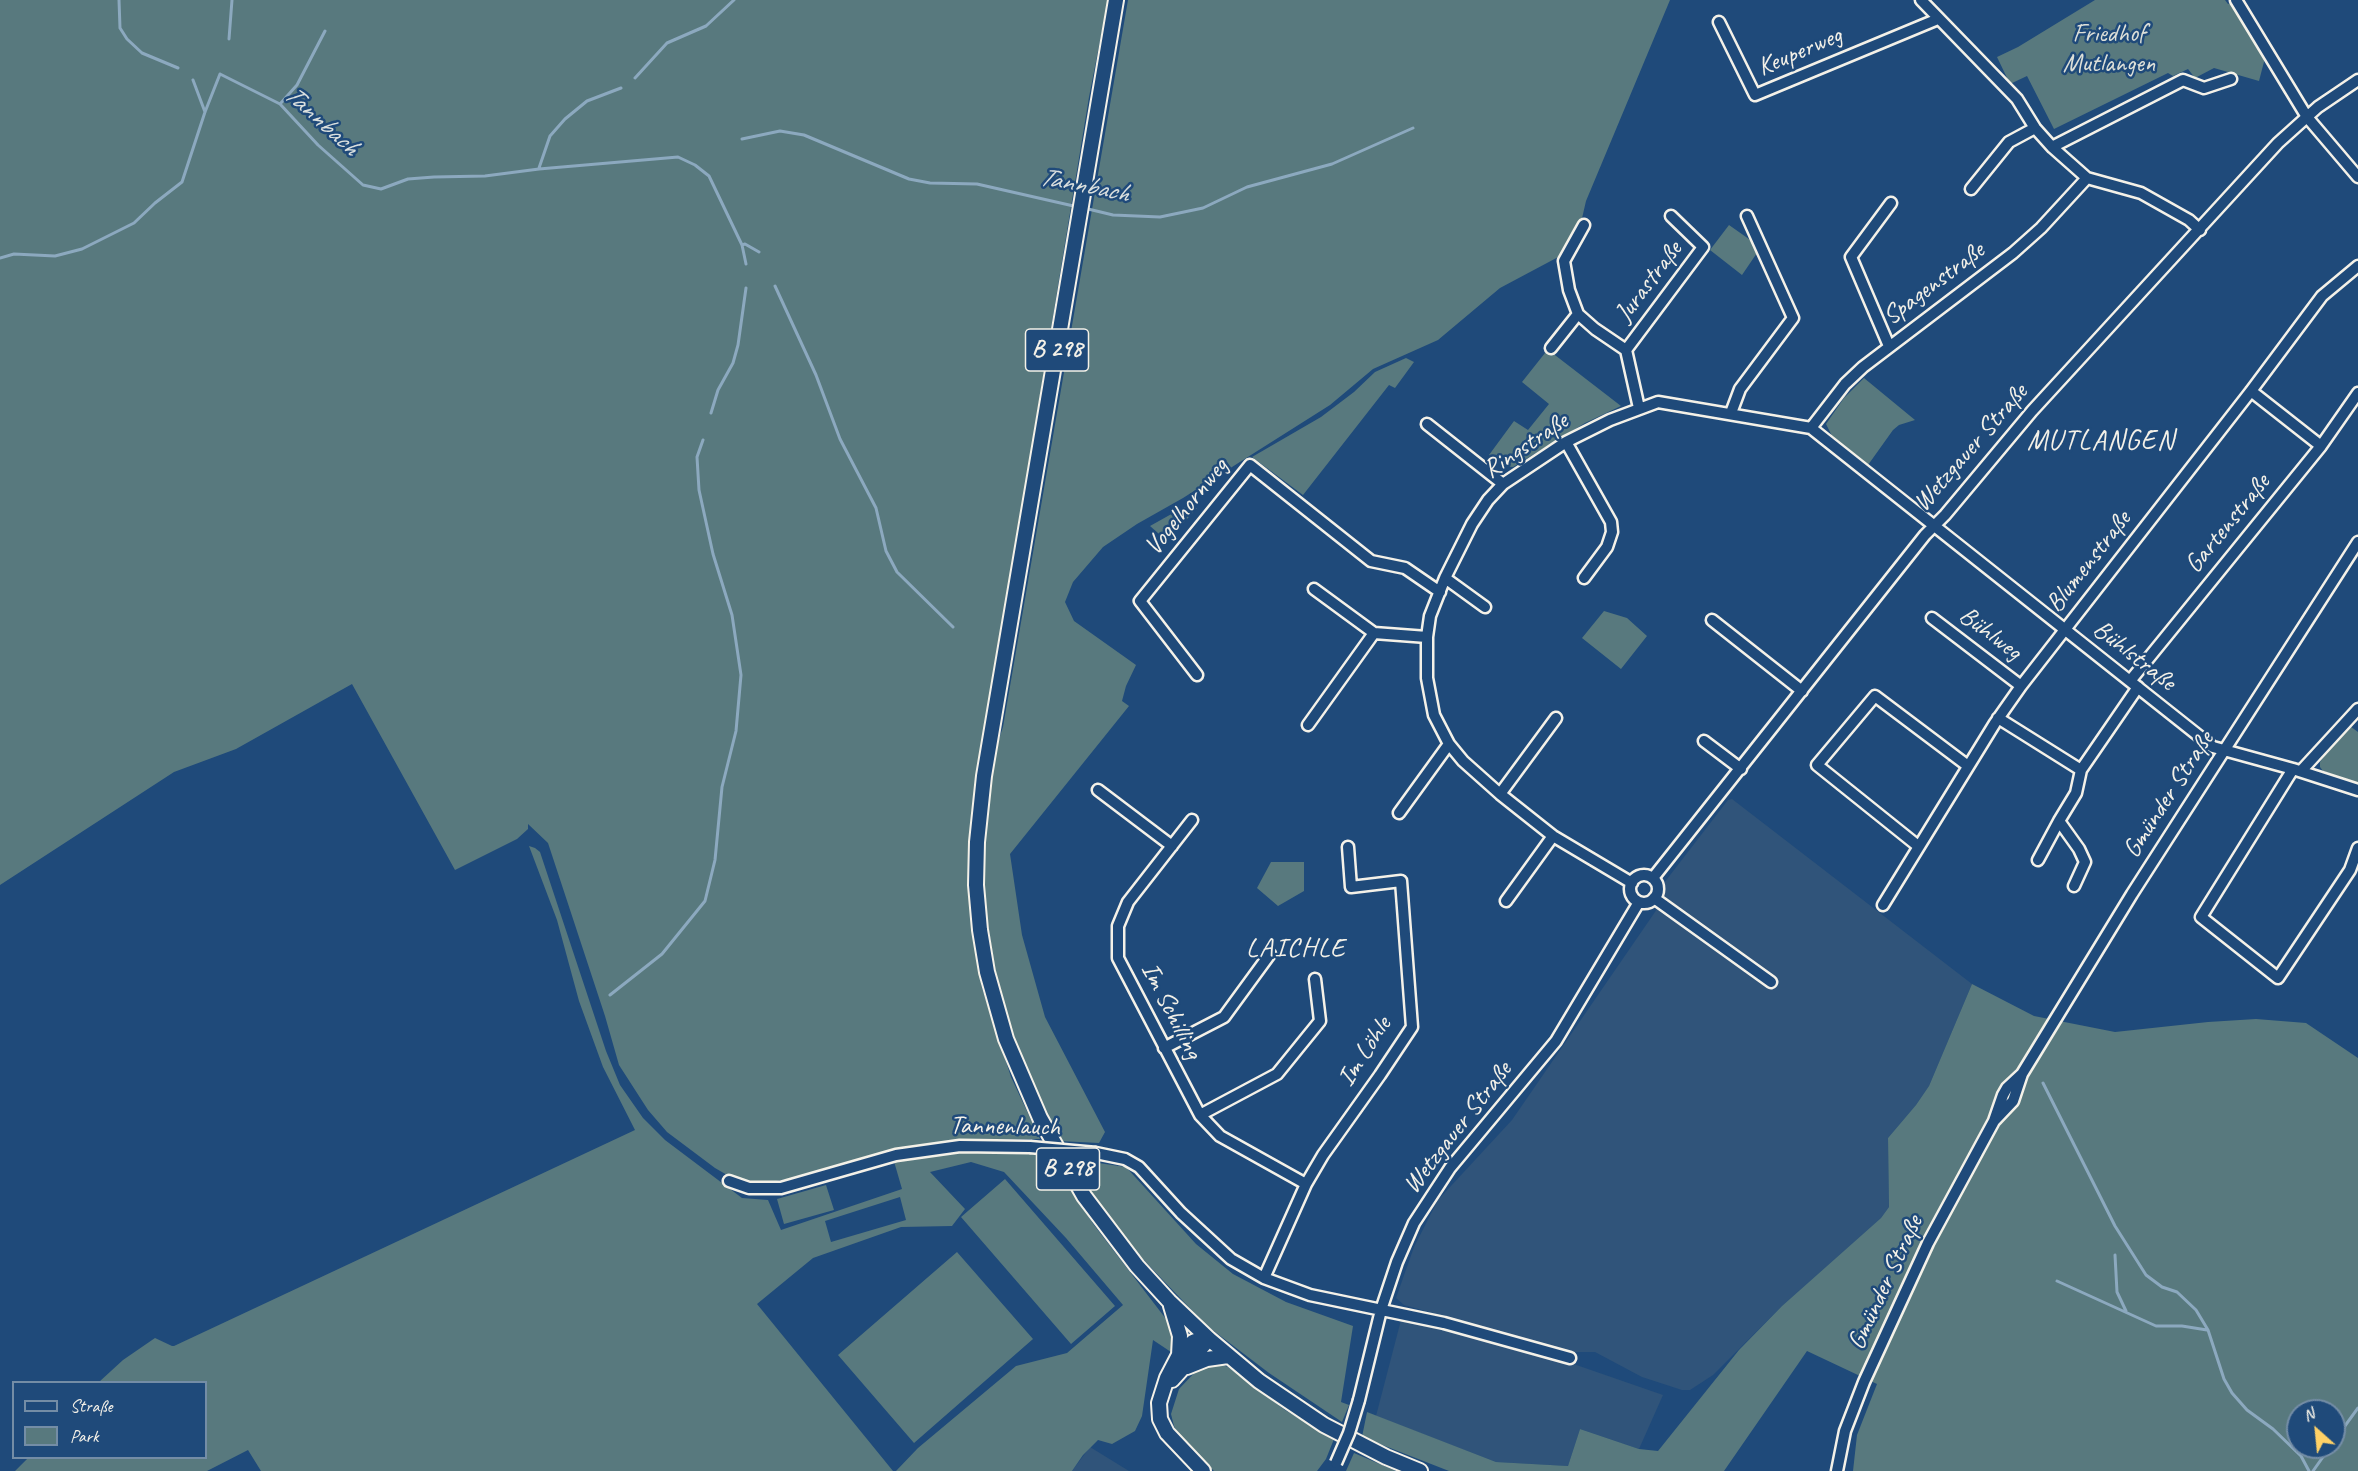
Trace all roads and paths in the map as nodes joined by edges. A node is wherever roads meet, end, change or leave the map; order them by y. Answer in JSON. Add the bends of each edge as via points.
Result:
{"nodes":[{"id":1,"x":1116,"y":0,"type":"edge"},
{"id":2,"x":1921,"y":0,"type":"edge"},
{"id":3,"x":2237,"y":0,"type":"edge"},
{"id":4,"x":1938,"y":18,"type":"junction"},
{"id":5,"x":1719,"y":22,"type":"dead end"},
{"id":6,"x":2231,"y":79,"type":"dead end"},
{"id":7,"x":2358,"y":80,"type":"edge"},
{"id":8,"x":2307,"y":117,"type":"junction"},
{"id":9,"x":2035,"y":128,"type":"junction"},
{"id":10,"x":2052,"y":147,"type":"junction"},
{"id":11,"x":2358,"y":177,"type":"edge"},
{"id":12,"x":2087,"y":178,"type":"junction"},
{"id":13,"x":1971,"y":189,"type":"dead end"},
{"id":14,"x":1891,"y":203,"type":"dead end"},
{"id":15,"x":1671,"y":216,"type":"dead end"},
{"id":16,"x":1747,"y":216,"type":"dead end"},
{"id":17,"x":1584,"y":225,"type":"dead end"},
{"id":18,"x":2200,"y":230,"type":"junction"},
{"id":19,"x":2358,"y":266,"type":"edge"},
{"id":20,"x":1578,"y":314,"type":"junction"},
{"id":21,"x":1889,"y":346,"type":"junction"},
{"id":22,"x":1551,"y":348,"type":"dead end"},
{"id":23,"x":1626,"y":350,"type":"junction"},
{"id":24,"x":2251,"y":391,"type":"junction"},
{"id":25,"x":2358,"y":393,"type":"edge"},
{"id":26,"x":1639,"y":408,"type":"junction"},
{"id":27,"x":1731,"y":413,"type":"junction"},
{"id":28,"x":1427,"y":424,"type":"dead end"},
{"id":29,"x":1811,"y":428,"type":"junction"},
{"id":30,"x":1566,"y":442,"type":"junction"},
{"id":31,"x":2321,"y":446,"type":"junction"},
{"id":32,"x":1503,"y":484,"type":"junction"},
{"id":33,"x":1933,"y":527,"type":"junction"},
{"id":34,"x":2358,"y":542,"type":"edge"},
{"id":35,"x":1445,"y":578,"type":"junction"},
{"id":36,"x":1584,"y":578,"type":"dead end"},
{"id":37,"x":1314,"y":589,"type":"dead end"},
{"id":38,"x":1440,"y":592,"type":"junction"},
{"id":39,"x":1485,"y":607,"type":"dead end"},
{"id":40,"x":1932,"y":618,"type":"dead end"},
{"id":41,"x":1712,"y":620,"type":"dead end"},
{"id":42,"x":2064,"y":630,"type":"junction"},
{"id":43,"x":1374,"y":633,"type":"junction"},
{"id":44,"x":1427,"y":637,"type":"junction"},
{"id":45,"x":1197,"y":675,"type":"dead end"},
{"id":46,"x":2134,"y":684,"type":"junction"},
{"id":47,"x":2021,"y":686,"type":"junction"},
{"id":48,"x":1802,"y":691,"type":"junction"},
{"id":49,"x":2356,"y":715,"type":"edge"},
{"id":50,"x":1556,"y":718,"type":"dead end"},
{"id":51,"x":1998,"y":718,"type":"junction"},
{"id":52,"x":1308,"y":725,"type":"dead end"},
{"id":53,"x":1704,"y":741,"type":"dead end"},
{"id":54,"x":1449,"y":744,"type":"junction"},
{"id":55,"x":2225,"y":751,"type":"junction"},
{"id":56,"x":1968,"y":766,"type":"junction"},
{"id":57,"x":1741,"y":769,"type":"junction"},
{"id":58,"x":2081,"y":770,"type":"junction"},
{"id":59,"x":2297,"y":770,"type":"junction"},
{"id":60,"x":1098,"y":790,"type":"dead end"},
{"id":61,"x":2358,"y":790,"type":"edge"},
{"id":62,"x":1500,"y":795,"type":"junction"},
{"id":63,"x":1399,"y":813,"type":"dead end"},
{"id":64,"x":1192,"y":820,"type":"dead end"},
{"id":65,"x":2059,"y":821,"type":"junction"},
{"id":66,"x":1553,"y":836,"type":"junction"},
{"id":67,"x":1172,"y":846,"type":"junction"},
{"id":68,"x":1918,"y":846,"type":"junction"},
{"id":69,"x":1348,"y":847,"type":"dead end"},
{"id":70,"x":2358,"y":848,"type":"edge"},
{"id":71,"x":2038,"y":860,"type":"dead end"},
{"id":72,"x":1653,"y":878,"type":"junction"},
{"id":73,"x":1632,"y":883,"type":"junction"},
{"id":74,"x":2074,"y":886,"type":"dead end"},
{"id":75,"x":1654,"y":898,"type":"junction"},
{"id":76,"x":1506,"y":901,"type":"dead end"},
{"id":77,"x":1639,"y":902,"type":"junction"},
{"id":78,"x":1883,"y":905,"type":"dead end"},
{"id":79,"x":1270,"y":954,"type":"dead end"},
{"id":80,"x":1315,"y":979,"type":"dead end"},
{"id":81,"x":1771,"y":982,"type":"dead end"},
{"id":82,"x":1164,"y":1048,"type":"junction"},
{"id":83,"x":1200,"y":1115,"type":"junction"},
{"id":84,"x":729,"y":1181,"type":"dead end"},
{"id":85,"x":1306,"y":1184,"type":"junction"},
{"id":86,"x":1264,"y":1278,"type":"junction"},
{"id":87,"x":1169,"y":1301,"type":"junction"},
{"id":88,"x":1381,"y":1310,"type":"junction"},
{"id":89,"x":1209,"y":1339,"type":"junction"},
{"id":90,"x":1179,"y":1355,"type":"junction"},
{"id":91,"x":1228,"y":1356,"type":"junction"},
{"id":92,"x":1570,"y":1358,"type":"dead end"},
{"id":93,"x":1177,"y":1374,"type":"junction"},
{"id":94,"x":1162,"y":1394,"type":"junction"},
{"id":95,"x":1334,"y":1467,"type":"edge"},
{"id":96,"x":1203,"y":1471,"type":"edge"},
{"id":97,"x":1420,"y":1471,"type":"edge"},
{"id":98,"x":1837,"y":1471,"type":"edge"}],
"edges":[{"from":1,"to":87,"type":"main road","number":"B 298","via":[[997,700],[981,799],[976,865],[980,930],[992,994],[1021,1076],[1061,1158],[1110,1232]]},
{"from":2,"to":4,"type":"street"},
{"from":3,"to":8,"type":"street"},
{"from":4,"to":5,"type":"street","name":"Keuperweg","via":[[1755,95]]},
{"from":4,"to":9,"type":"street","via":[[2017,99]]},
{"from":6,"to":10,"type":"street","via":[[2204,88],[2182,80]]},
{"from":7,"to":8,"type":"street","name":"Wetzgauer Straße"},
{"from":8,"to":11,"type":"street"},
{"from":8,"to":18,"type":"street","name":"Wetzgauer Straße","via":[[2278,143]]},
{"from":9,"to":10,"type":"street"},
{"from":9,"to":13,"type":"street","via":[[2009,142]]},
{"from":10,"to":12,"type":"street"},
{"from":12,"to":18,"type":"street","via":[[2141,193]]},
{"from":12,"to":21,"type":"street","name":"Spagenstraße","via":[[2013,253]]},
{"from":14,"to":21,"type":"street","via":[[1851,257]]},
{"from":15,"to":23,"type":"street","name":"Jurastraße","via":[[1703,247]]},
{"from":16,"to":27,"type":"street","via":[[1793,318],[1740,389]]},
{"from":17,"to":20,"type":"street","via":[[1564,261]]},
{"from":18,"to":33,"type":"street","name":"Wetzgauer Straße","via":[[2032,411]]},
{"from":19,"to":24,"type":"street","name":"Blumenstraße","via":[[2322,296]]},
{"from":20,"to":22,"type":"street"},
{"from":20,"to":23,"type":"street"},
{"from":21,"to":29,"type":"street","name":"Spagenstraße","via":[[1845,384]]},
{"from":23,"to":26,"type":"street"},
{"from":24,"to":31,"type":"street"},
{"from":24,"to":42,"type":"street","name":"Blumenstraße"},
{"from":25,"to":31,"type":"street","name":"Gartenstraße"},
{"from":26,"to":27,"type":"street","name":"Ringstraße","via":[[1658,402]]},
{"from":26,"to":30,"type":"street","name":"Ringstraße"},
{"from":27,"to":29,"type":"street","name":"Ringstraße"},
{"from":28,"to":32,"type":"street"},
{"from":29,"to":33,"type":"street","name":"Ringstraße"},
{"from":30,"to":32,"type":"street","name":"Ringstraße"},
{"from":30,"to":36,"type":"street","via":[[1611,522],[1607,547]]},
{"from":31,"to":46,"type":"street","name":"Gartenstraße"},
{"from":32,"to":35,"type":"street","name":"Ringstraße","via":[[1472,524]]},
{"from":33,"to":42,"type":"street","name":"Bühlstraße"},
{"from":33,"to":48,"type":"street","name":"Wetzgauer Straße"},
{"from":34,"to":55,"type":"street","name":"Gmünder Straße"},
{"from":35,"to":38,"type":"street","name":"Ringstraße"},
{"from":35,"to":39,"type":"street"},
{"from":37,"to":43,"type":"street"},
{"from":38,"to":44,"type":"street","name":"Ringstraße"},
{"from":38,"to":45,"type":"street","name":"Vogelhornweg","via":[[1405,568],[1371,561],[1250,465],[1140,601]]},
{"from":40,"to":47,"type":"street","name":"Bühlweg"},
{"from":41,"to":48,"type":"street"},
{"from":42,"to":46,"type":"street","name":"Bühlstraße"},
{"from":42,"to":47,"type":"street","name":"Blumenstraße"},
{"from":43,"to":44,"type":"street"},
{"from":43,"to":52,"type":"street"},
{"from":44,"to":54,"type":"street","name":"Ringstraße","via":[[1427,678],[1434,715]]},
{"from":46,"to":55,"type":"street","name":"Bühlstraße","via":[[2213,747]]},
{"from":46,"to":58,"type":"street","name":"Gartenstraße"},
{"from":47,"to":51,"type":"street","name":"Blumenstraße"},
{"from":48,"to":57,"type":"street","name":"Wetzgauer Straße"},
{"from":49,"to":59,"type":"street"},
{"from":50,"to":62,"type":"street"},
{"from":51,"to":56,"type":"street","name":"Blumenstraße"},
{"from":51,"to":58,"type":"street"},
{"from":53,"to":57,"type":"street"},
{"from":54,"to":62,"type":"street","name":"Ringstraße"},
{"from":54,"to":63,"type":"street"},
{"from":55,"to":59,"type":"street","name":"Bühlstraße"},
{"from":55,"to":98,"type":"street","name":"Gmünder Straße","via":[[2022,1074],[2002,1095],[1994,1121],[1928,1243],[1853,1406]]},
{"from":56,"to":68,"type":"street","name":"Blumenstraße"},
{"from":56,"to":68,"type":"street","via":[[1875,696],[1816,765]]},
{"from":57,"to":72,"type":"street","name":"Wetzgauer Straße"},
{"from":58,"to":65,"type":"street","name":"Gartenstraße","via":[[2076,793]]},
{"from":59,"to":61,"type":"street","name":"Bühlstraße"},
{"from":59,"to":70,"type":"street","via":[[2201,917],[2278,978],[2350,870]]},
{"from":60,"to":67,"type":"street"},
{"from":62,"to":66,"type":"street","name":"Ringstraße"},
{"from":64,"to":67,"type":"street","name":"Im Schilling"},
{"from":65,"to":71,"type":"street","name":"Gartenstraße"},
{"from":65,"to":74,"type":"street","via":[[2085,862]]},
{"from":66,"to":73,"type":"street","name":"Ringstraße"},
{"from":66,"to":76,"type":"street"},
{"from":67,"to":82,"type":"street","name":"Im Schilling","via":[[1128,902],[1118,926],[1118,958]]},
{"from":68,"to":78,"type":"street","name":"Blumenstraße"},
{"from":69,"to":85,"type":"street","name":"Im Löhle","via":[[1351,887],[1401,881],[1412,1027]]},
{"from":72,"to":73,"type":"street","via":[[1641,875]]},
{"from":72,"to":75,"type":"street","via":[[1658,885]]},
{"from":73,"to":77,"type":"street","via":[[1631,892]]},
{"from":75,"to":77,"type":"street"},
{"from":75,"to":81,"type":"street"},
{"from":77,"to":88,"type":"street","name":"Wetzgauer Straße","via":[[1556,1041],[1431,1195],[1414,1223]]},
{"from":79,"to":82,"type":"street","via":[[1224,1017]]},
{"from":80,"to":83,"type":"street","via":[[1320,1021],[1277,1074]]},
{"from":82,"to":83,"type":"street","name":"Im Schilling"},
{"from":83,"to":85,"type":"street","name":"Im Schilling","via":[[1220,1136]]},
{"from":84,"to":86,"type":"street","name":"Tannenlauch","bridge":true,"via":[[749,1188],[781,1188],[896,1155],[960,1146],[1096,1153],[1125,1159],[1139,1167],[1231,1259]]},
{"from":85,"to":86,"type":"street","name":"Im Löhle"},
{"from":86,"to":88,"type":"street","name":"Tannenlauch","via":[[1310,1295]]},
{"from":87,"to":89,"type":"main road","number":"B 298"},
{"from":87,"to":90,"type":"main road","via":[[1176,1318]]},
{"from":88,"to":92,"type":"street","name":"Tannenlauch"},
{"from":88,"to":95,"type":"street","name":"Wetzgauer Straße","bridge":true,"via":[[1359,1400]]},
{"from":89,"to":90,"type":"main road","via":[[1193,1342]]},
{"from":89,"to":91,"type":"main road","number":"B 298"},
{"from":89,"to":93,"type":"main road"},
{"from":90,"to":94,"type":"main road"},
{"from":91,"to":93,"type":"main road","via":[[1196,1362]]},
{"from":91,"to":97,"type":"main road","number":"B 298","via":[[1324,1425]]},
{"from":93,"to":94,"type":"main road"},
{"from":94,"to":96,"type":"main road","via":[[1162,1425]]}]}
